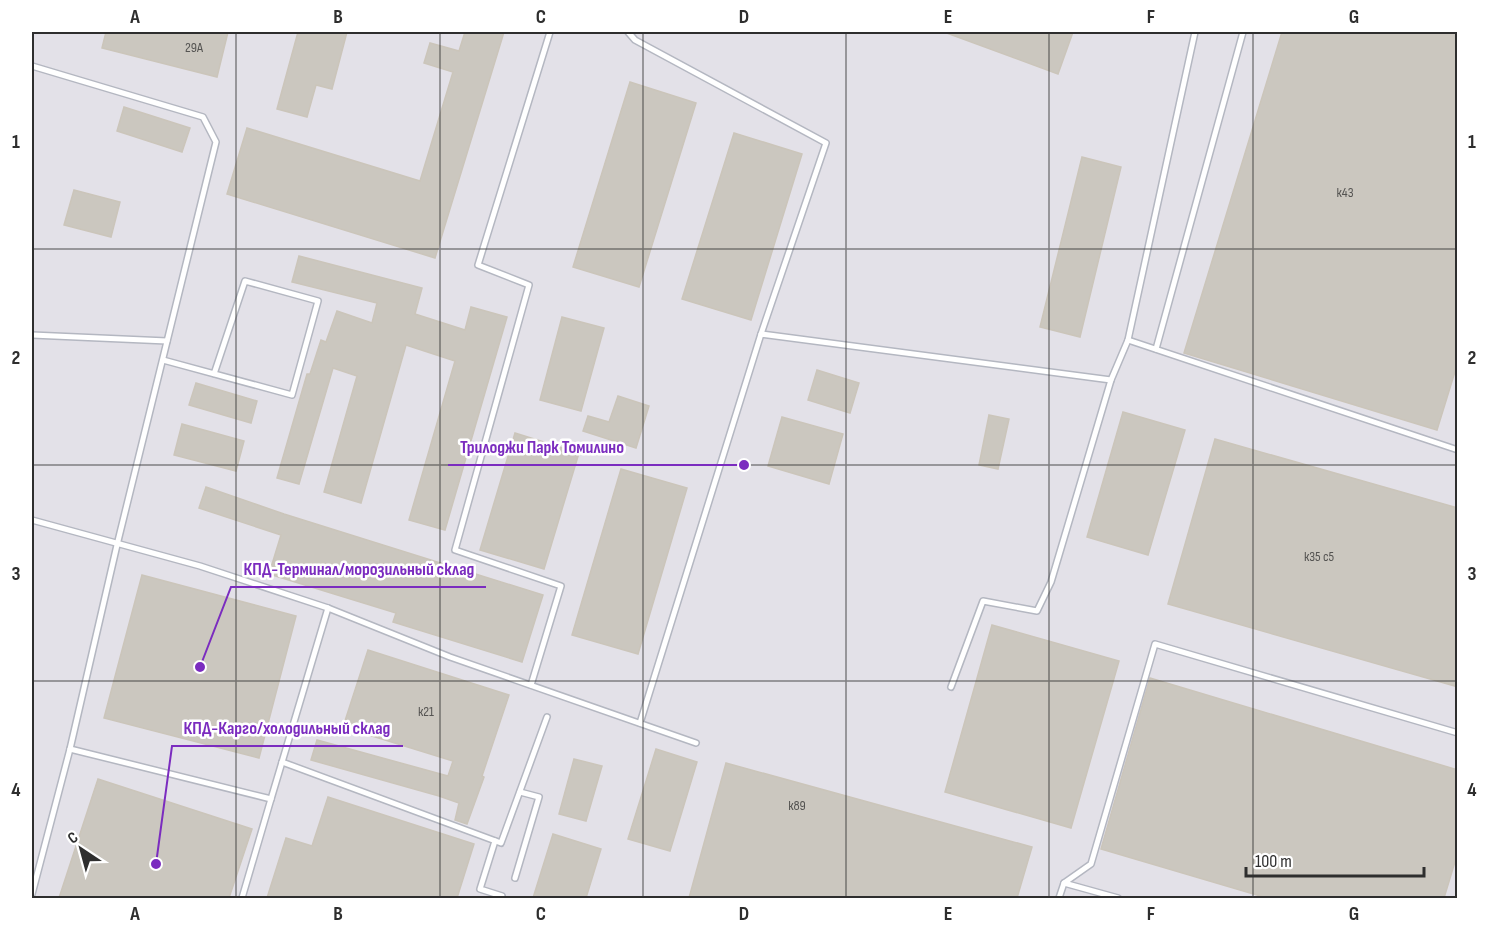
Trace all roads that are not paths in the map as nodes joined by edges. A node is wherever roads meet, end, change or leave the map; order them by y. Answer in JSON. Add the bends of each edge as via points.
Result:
{"nodes":[{"id":1,"x":550,"y":32,"type":"edge"},
{"id":2,"x":628,"y":32,"type":"edge"},
{"id":3,"x":1195,"y":32,"type":"edge"},
{"id":4,"x":1243,"y":32,"type":"edge"},
{"id":5,"x":32,"y":66,"type":"edge"},
{"id":6,"x":761,"y":334,"type":"junction"},
{"id":7,"x":32,"y":335,"type":"edge"},
{"id":8,"x":1128,"y":340,"type":"junction"},
{"id":9,"x":167,"y":341,"type":"junction"},
{"id":10,"x":1156,"y":349,"type":"junction"},
{"id":11,"x":163,"y":360,"type":"junction"},
{"id":12,"x":214,"y":374,"type":"junction"},
{"id":13,"x":1111,"y":380,"type":"junction"},
{"id":14,"x":1458,"y":450,"type":"edge"},
{"id":15,"x":32,"y":520,"type":"edge"},
{"id":16,"x":117,"y":545,"type":"junction"},
{"id":17,"x":328,"y":608,"type":"junction"},
{"id":18,"x":531,"y":685,"type":"junction"},
{"id":19,"x":951,"y":687,"type":"dead end"},
{"id":20,"x":547,"y":717,"type":"dead end"},
{"id":21,"x":639,"y":723,"type":"junction"},
{"id":22,"x":1458,"y":733,"type":"edge"},
{"id":23,"x":696,"y":743,"type":"dead end"},
{"id":24,"x":70,"y":749,"type":"junction"},
{"id":25,"x":282,"y":762,"type":"junction"},
{"id":26,"x":520,"y":792,"type":"junction"},
{"id":27,"x":271,"y":800,"type":"junction"},
{"id":28,"x":495,"y":841,"type":"junction"},
{"id":29,"x":515,"y":878,"type":"dead end"},
{"id":30,"x":1064,"y":883,"type":"junction"},
{"id":31,"x":32,"y":894,"type":"edge"},
{"id":32,"x":242,"y":898,"type":"edge"},
{"id":33,"x":502,"y":898,"type":"edge"},
{"id":34,"x":1059,"y":898,"type":"edge"},
{"id":35,"x":1118,"y":898,"type":"edge"}],
"edges":[{"from":1,"to":18,"type":"lane","via":[[478,265],[529,285],[455,550],[561,586]]},
{"from":2,"to":6,"type":"lane","via":[[635,40],[826,143]]},
{"from":3,"to":8,"type":"lane"},
{"from":4,"to":10,"type":"lane"},
{"from":5,"to":9,"type":"lane","via":[[203,117],[216,142]]},
{"from":6,"to":13,"type":"lane"},
{"from":6,"to":21,"type":"lane"},
{"from":7,"to":9,"type":"lane"},
{"from":8,"to":10,"type":"lane"},
{"from":8,"to":13,"type":"lane"},
{"from":9,"to":11,"type":"lane"},
{"from":10,"to":14,"type":"lane"},
{"from":11,"to":12,"type":"lane"},
{"from":11,"to":16,"type":"lane"},
{"from":12,"to":12,"type":"lane","via":[[292,395],[318,301],[245,281]]},
{"from":13,"to":19,"type":"lane","via":[[1051,582],[1037,611],[983,601]]},
{"from":15,"to":16,"type":"lane"},
{"from":16,"to":17,"type":"lane"},
{"from":16,"to":24,"type":"lane"},
{"from":17,"to":18,"type":"lane"},
{"from":17,"to":25,"type":"lane"},
{"from":18,"to":21,"type":"lane"},
{"from":20,"to":26,"type":"lane"},
{"from":21,"to":23,"type":"lane"},
{"from":22,"to":30,"type":"lane","via":[[1155,644],[1091,864]]},
{"from":24,"to":27,"type":"lane"},
{"from":24,"to":31,"type":"lane"},
{"from":25,"to":27,"type":"lane"},
{"from":25,"to":28,"type":"lane"},
{"from":26,"to":28,"type":"lane","via":[[501,843]]},
{"from":26,"to":29,"type":"lane","via":[[539,797]]},
{"from":27,"to":32,"type":"lane"},
{"from":28,"to":33,"type":"lane","via":[[480,889]]},
{"from":30,"to":34,"type":"lane"},
{"from":30,"to":35,"type":"lane"}]}
